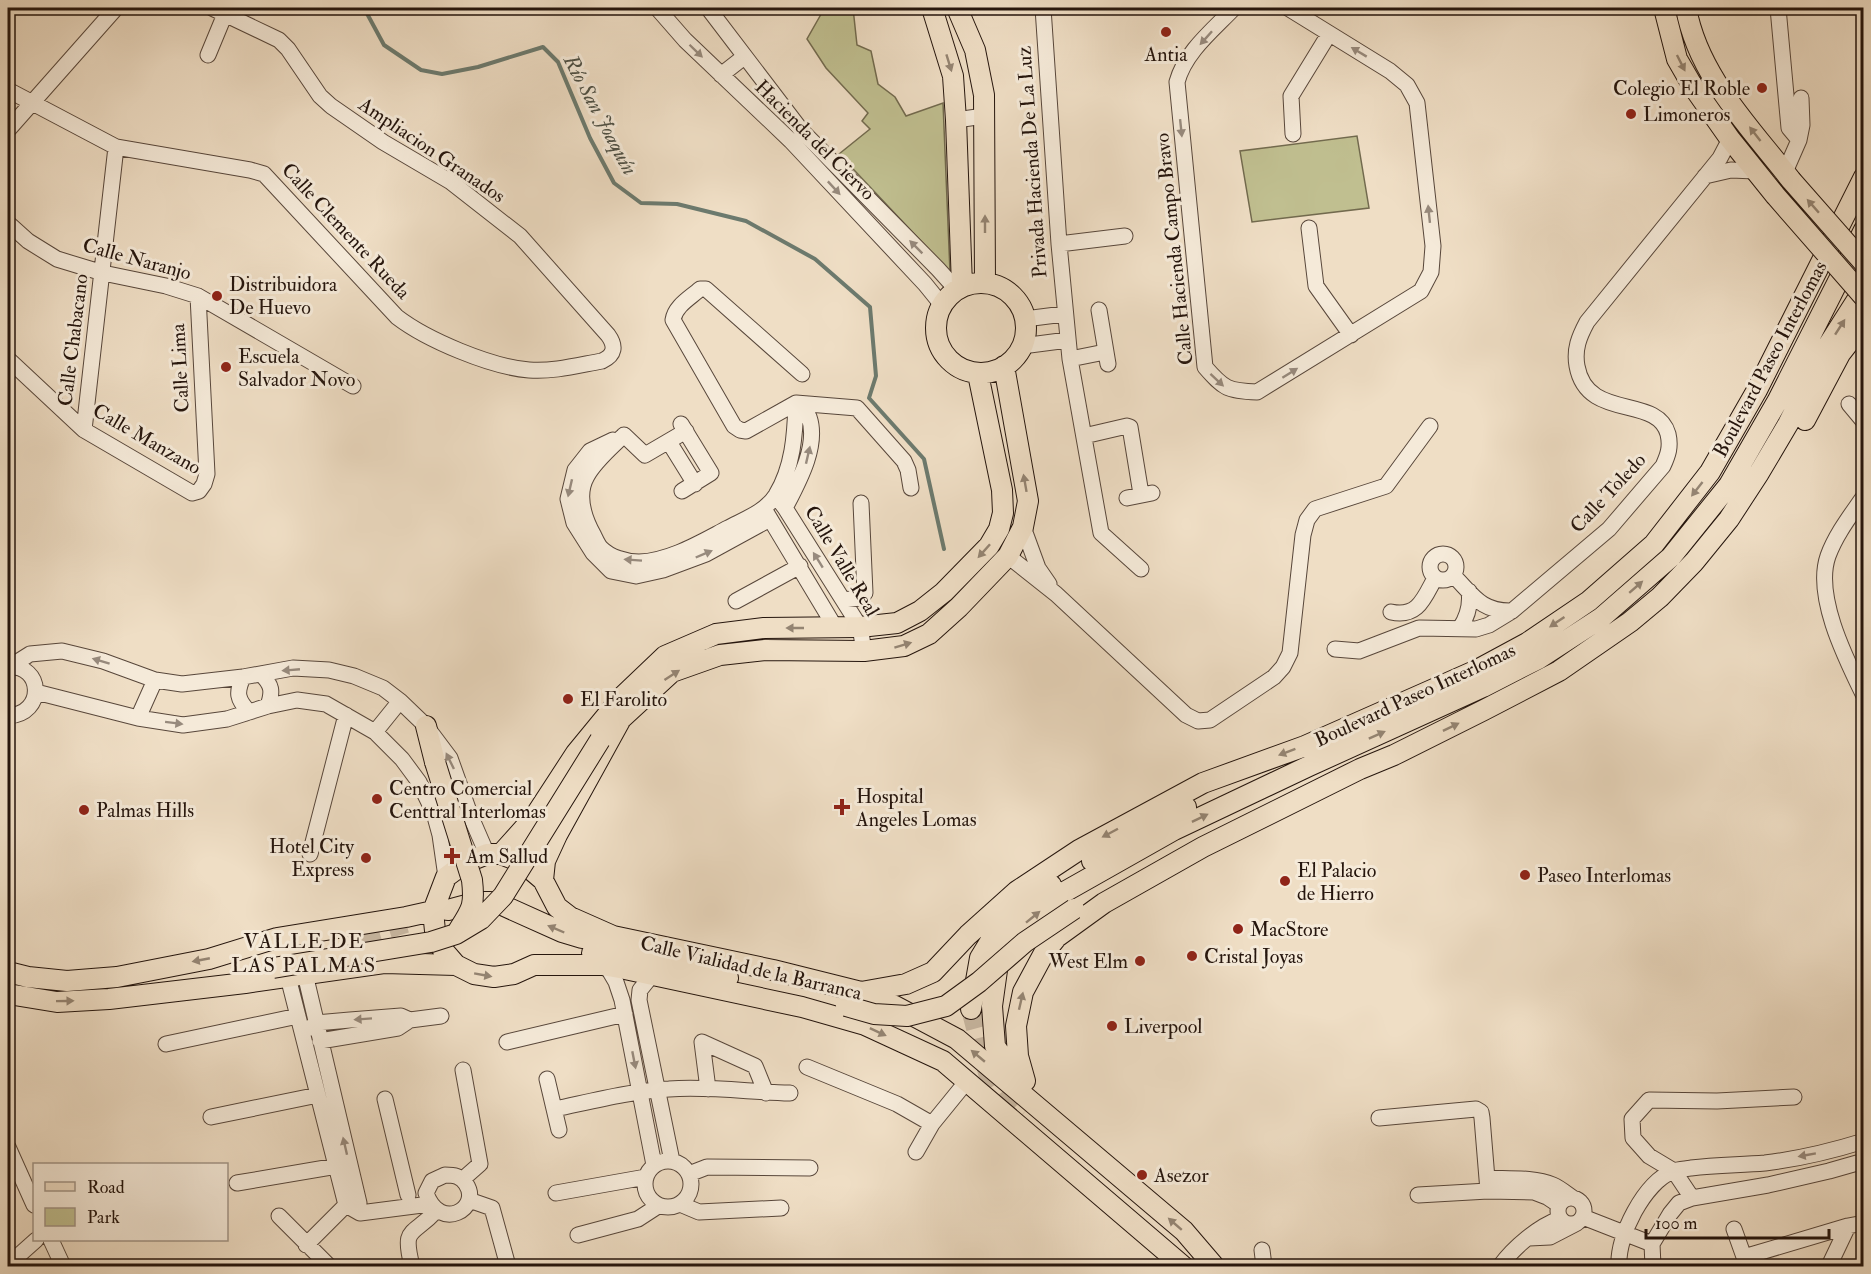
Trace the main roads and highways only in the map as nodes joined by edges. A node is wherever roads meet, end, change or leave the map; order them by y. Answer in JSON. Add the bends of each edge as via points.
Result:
{"nodes":[{"id":1,"x":932,"y":8,"type":"edge"},
{"id":2,"x":957,"y":8,"type":"edge"},
{"id":3,"x":1664,"y":8,"type":"edge"},
{"id":4,"x":1686,"y":8,"type":"edge"},
{"id":5,"x":1863,"y":177,"type":"edge"},
{"id":6,"x":1863,"y":230,"type":"edge"},
{"id":7,"x":1863,"y":263,"type":"edge"},
{"id":8,"x":985,"y":282,"type":"junction"},
{"id":9,"x":959,"y":288,"type":"junction"},
{"id":10,"x":1863,"y":289,"type":"edge"},
{"id":11,"x":1863,"y":297,"type":"edge"},
{"id":12,"x":1863,"y":322,"type":"edge"},
{"id":13,"x":1004,"y":366,"type":"junction"},
{"id":14,"x":978,"y":374,"type":"junction"},
{"id":15,"x":1675,"y":601,"type":"dead end"},
{"id":16,"x":621,"y":719,"type":"junction"},
{"id":17,"x":426,"y":726,"type":"road end"},
{"id":18,"x":1255,"y":765,"type":"junction"},
{"id":19,"x":1309,"y":766,"type":"junction"},
{"id":20,"x":1360,"y":769,"type":"junction"},
{"id":21,"x":1251,"y":810,"type":"junction"},
{"id":22,"x":536,"y":816,"type":"junction"},
{"id":23,"x":557,"y":835,"type":"junction"},
{"id":24,"x":494,"y":854,"type":"junction"},
{"id":25,"x":543,"y":880,"type":"junction"},
{"id":26,"x":441,"y":911,"type":"junction"},
{"id":27,"x":406,"y":918,"type":"junction"},
{"id":28,"x":456,"y":934,"type":"junction"},
{"id":29,"x":613,"y":936,"type":"junction"},
{"id":30,"x":277,"y":938,"type":"junction"},
{"id":31,"x":360,"y":938,"type":"tunnel mouth"},
{"id":32,"x":416,"y":963,"type":"junction"},
{"id":33,"x":456,"y":965,"type":"junction"},
{"id":34,"x":534,"y":965,"type":"junction"},
{"id":35,"x":158,"y":969,"type":"junction"},
{"id":36,"x":8,"y":972,"type":"edge"},
{"id":37,"x":289,"y":973,"type":"junction"},
{"id":38,"x":861,"y":992,"type":"junction"},
{"id":39,"x":8,"y":993,"type":"edge"},
{"id":40,"x":162,"y":993,"type":"junction"},
{"id":41,"x":971,"y":1009,"type":"tunnel mouth"},
{"id":42,"x":936,"y":1027,"type":"junction"},
{"id":43,"x":923,"y":1052,"type":"junction"},
{"id":44,"x":1027,"y":1107,"type":"junction"},
{"id":45,"x":1180,"y":1265,"type":"edge"},
{"id":46,"x":1214,"y":1266,"type":"edge"}],
"edges":[{"from":1,"to":9,"type":"main road","one_way":true,"via":[[953,76]]},
{"from":8,"to":2,"type":"main road","one_way":true,"via":[[984,95],[975,50]]},
{"from":3,"to":11,"type":"main road","one_way":true,"bridge":true,"via":[[1677,59],[1692,85],[1755,171]]},
{"from":7,"to":4,"type":"main road","one_way":true,"bridge":true,"via":[[1719,88],[1703,62],[1689,28]]},
{"from":5,"to":18,"type":"main road","name":"Boulevard Paseo Interlomas","one_way":true,"via":[[1757,390],[1710,472],[1654,544],[1589,601],[1527,643],[1466,675]]},
{"from":19,"to":6,"type":"main road","name":"Boulevard Paseo Interlomas","one_way":true,"via":[[1538,659],[1601,618],[1671,557],[1734,475],[1778,400]]},
{"from":8,"to":9,"type":"main road"},
{"from":8,"to":13,"type":"main road","via":[[1011,294],[1025,319],[1022,346]]},
{"from":9,"to":14,"type":"main road","via":[[942,304],[936,335],[948,359],[959,368]]},
{"from":20,"to":10,"type":"main road","one_way":true,"via":[[1559,671],[1660,597],[1708,545],[1747,492]]},
{"from":12,"to":15,"type":"main road","via":[[1840,354],[1772,478],[1741,525]]},
{"from":13,"to":14,"type":"main road"},
{"from":16,"to":13,"type":"main road","one_way":true,"via":[[672,672],[720,655],[765,650],[864,651],[904,646],[929,634],[959,607],[1008,556],[1023,527],[1028,501]]},
{"from":14,"to":22,"type":"main road","one_way":true,"via":[[1002,490],[1003,513],[989,546],[944,592],[897,623],[764,628],[716,634],[665,656],[621,697],[576,753]]},
{"from":16,"to":23,"type":"main road"},
{"from":16,"to":28,"type":"main road","bridge":true,"via":[[600,740],[503,896],[481,919]]},
{"from":17,"to":28,"type":"main road","bridge":true,"via":[[472,879],[474,900]]},
{"from":18,"to":38,"type":"main road","name":"Boulevard Paseo Interlomas","one_way":true,"via":[[1203,783],[1079,850],[1017,891],[933,972],[906,984]]},
{"from":18,"to":41,"type":"main road","via":[[1036,894],[1002,922],[980,958]]},
{"from":19,"to":21,"type":"main road"},
{"from":44,"to":19,"type":"main road","name":"Boulevard Paseo Interlomas","one_way":true,"via":[[995,1046],[992,1006],[998,963],[1018,928],[1059,895],[1174,830]]},
{"from":20,"to":21,"type":"main road"},
{"from":44,"to":20,"type":"main road","one_way":true,"via":[[1016,1026],[1023,992],[1057,937],[1104,903],[1193,853]]},
{"from":21,"to":34,"type":"main road","bridge":true,"via":[[1184,844],[1074,909],[1025,942],[946,1006],[907,1016],[874,1014],[610,952],[566,954]]},
{"from":22,"to":23,"type":"main road","via":[[543,833]]},
{"from":22,"to":24,"type":"main road"},
{"from":23,"to":25,"type":"main road","via":[[545,861]]},
{"from":24,"to":25,"type":"main road","name":"Calle Vialidad de la Barranca","via":[[523,862]]},
{"from":24,"to":26,"type":"main road","via":[[465,862],[447,877]]},
{"from":25,"to":29,"type":"main road","name":"Calle Vialidad de la Barranca","via":[[557,907]]},
{"from":26,"to":27,"type":"main road"},
{"from":29,"to":26,"type":"main road","one_way":true,"via":[[582,938],[490,902]]},
{"from":26,"to":33,"type":"main road","via":[[435,932]]},
{"from":27,"to":30,"type":"main road"},
{"from":27,"to":32,"type":"main road","via":[[422,939]]},
{"from":28,"to":37,"type":"main road","bridge":true},
{"from":29,"to":38,"type":"main road","name":"Calle Vialidad de la Barranca"},
{"from":30,"to":31,"type":"main road","via":[[303,945]]},
{"from":30,"to":35,"type":"main road","one_way":true,"via":[[209,959]]},
{"from":32,"to":33,"type":"main road","name":"Calle Vialidad de la Barranca"},
{"from":32,"to":37,"type":"main road","name":"Calle Vialidad de la Barranca"},
{"from":33,"to":34,"type":"main road","name":"Calle Vialidad de la Barranca","one_way":true,"via":[[474,974],[494,977]]},
{"from":34,"to":43,"type":"main road","name":"Calle Vialidad de la Barranca","one_way":true,"via":[[606,965],[802,1007],[865,1025]]},
{"from":35,"to":36,"type":"main road","via":[[68,981]]},
{"from":35,"to":40,"type":"main road"},
{"from":37,"to":40,"type":"main road","via":[[245,983]]},
{"from":38,"to":42,"type":"main road","name":"Calle Vialidad de la Barranca"},
{"from":39,"to":40,"type":"main road","one_way":true,"via":[[57,1002]]},
{"from":42,"to":43,"type":"main road","via":[[942,1033],[939,1050]]},
{"from":44,"to":42,"type":"main road","name":"Calle Vialidad de la Barranca","one_way":true,"via":[[957,1039]]},
{"from":43,"to":45,"type":"main road","name":"Calle Vialidad de la Barranca","via":[[944,1061]]},
{"from":44,"to":45,"type":"main road","via":[[1145,1222]]},
{"from":46,"to":44,"type":"main road","name":"Calle Vialidad de la Barranca","one_way":true,"via":[[1184,1231]]}]}
